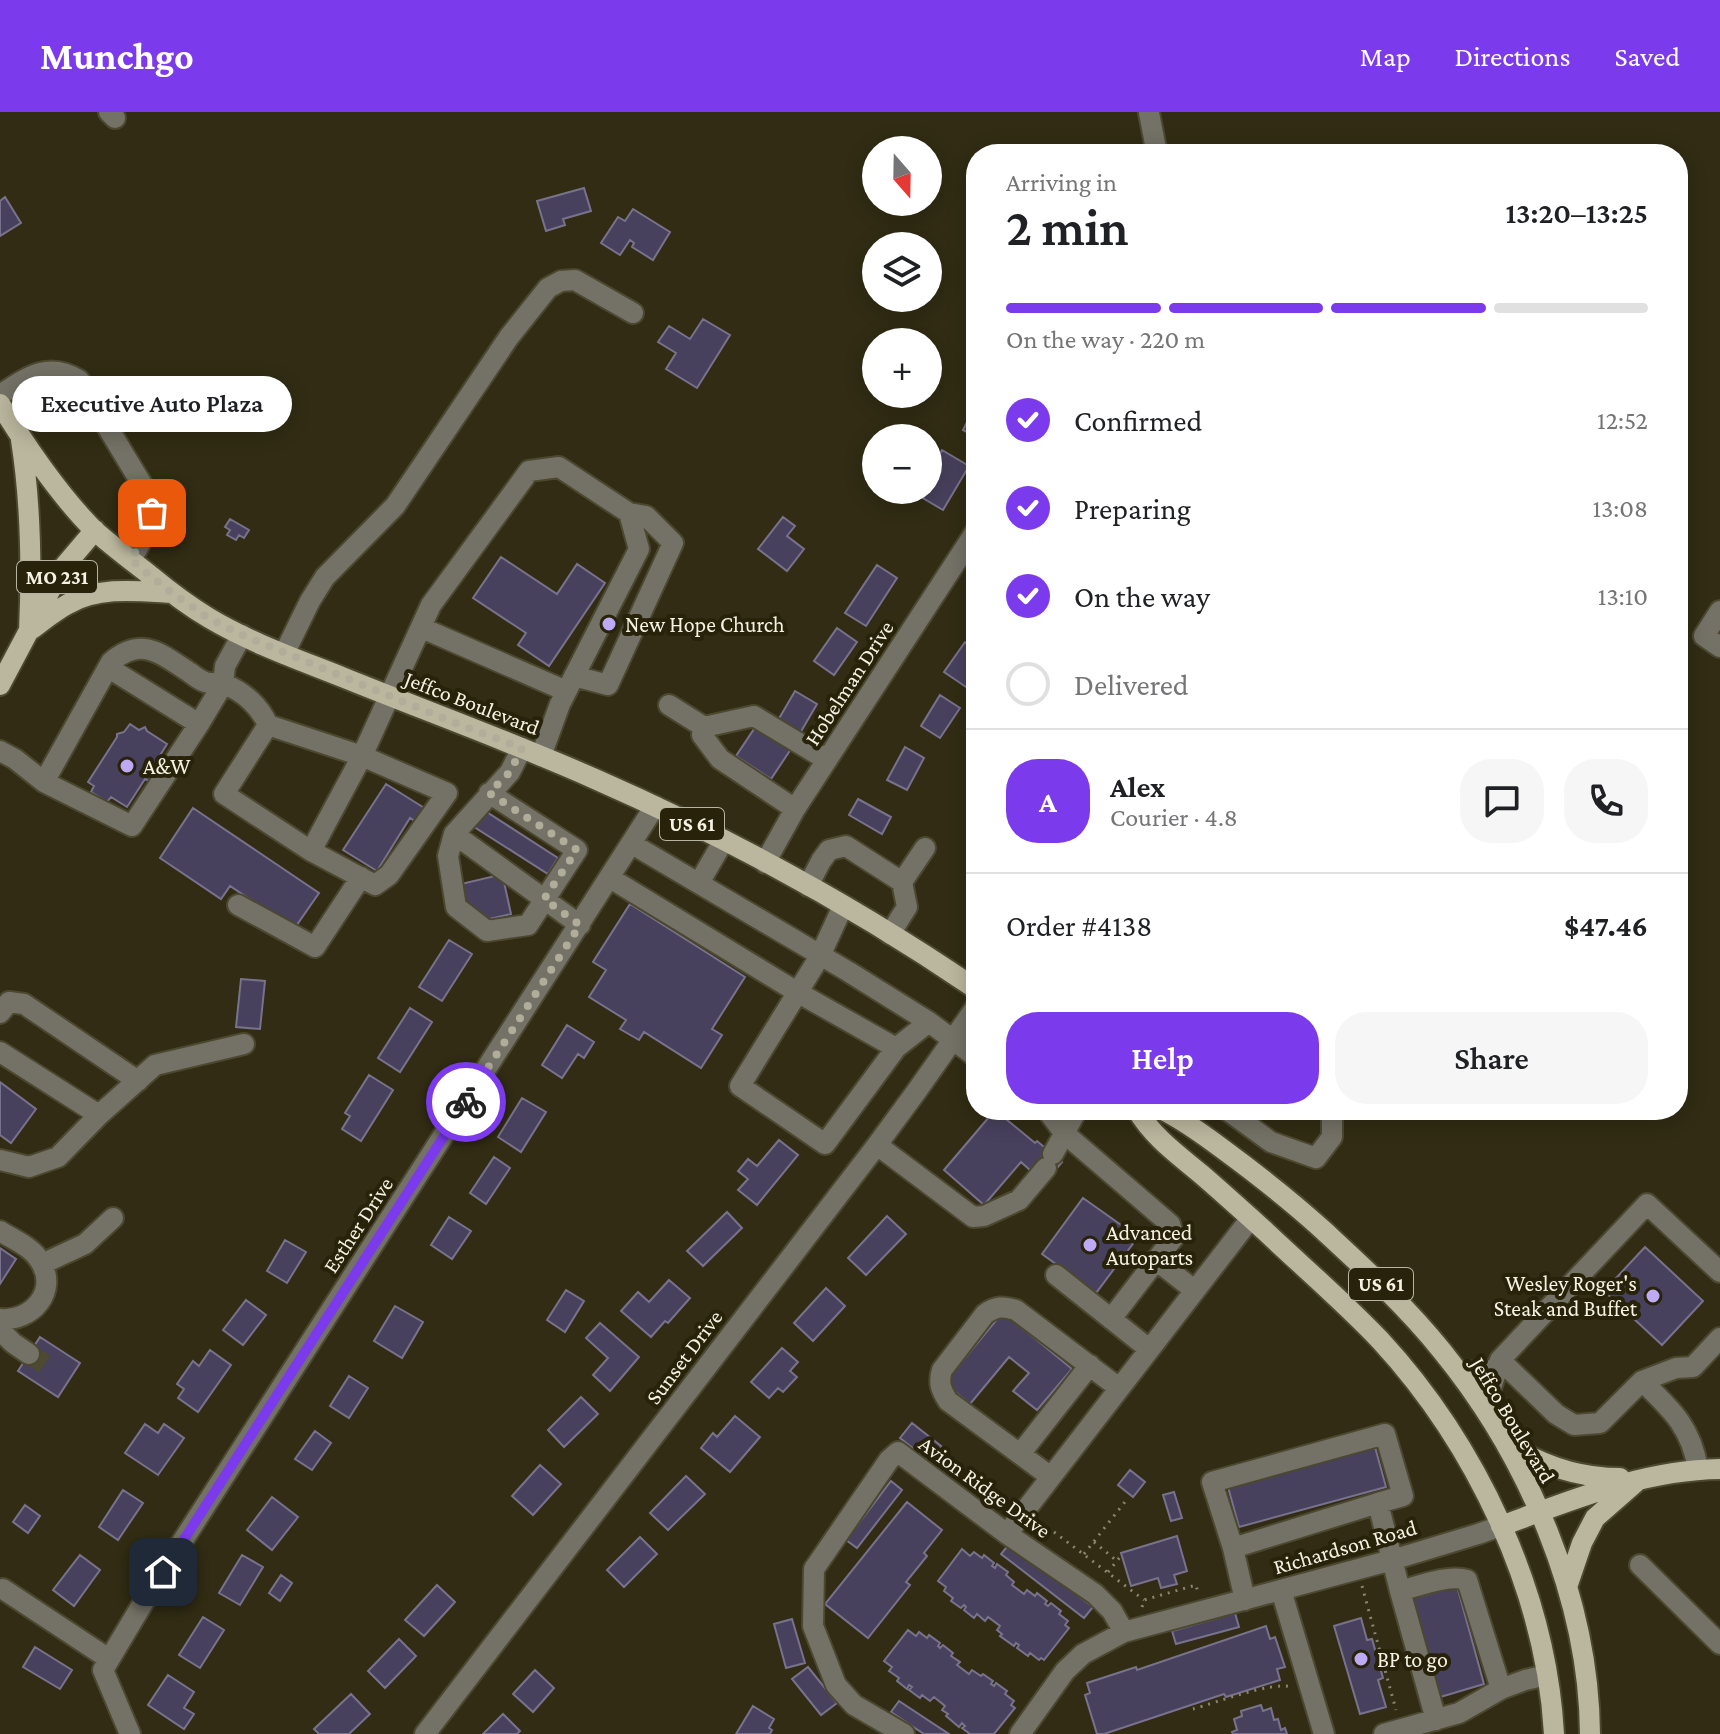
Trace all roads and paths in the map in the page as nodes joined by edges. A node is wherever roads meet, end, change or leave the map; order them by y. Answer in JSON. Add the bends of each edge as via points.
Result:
{"nodes":[{"id":1,"x":1149,"y":113,"type":"edge"},
{"id":2,"x":1155,"y":144,"type":"edge"},
{"id":3,"x":633,"y":313,"type":"dead end"},
{"id":4,"x":0,"y":395,"type":"edge"},
{"id":5,"x":0,"y":404,"type":"edge"},
{"id":6,"x":20,"y":436,"type":"junction"},
{"id":7,"x":629,"y":513,"type":"junction"},
{"id":8,"x":95,"y":530,"type":"junction"},
{"id":9,"x":966,"y":546,"type":"edge"},
{"id":10,"x":131,"y":560,"type":"junction"},
{"id":11,"x":172,"y":593,"type":"junction"},
{"id":12,"x":1720,"y":611,"type":"edge"},
{"id":13,"x":422,"y":628,"type":"junction"},
{"id":14,"x":29,"y":631,"type":"junction"},
{"id":15,"x":242,"y":635,"type":"junction"},
{"id":16,"x":1720,"y":647,"type":"edge"},
{"id":17,"x":284,"y":654,"type":"junction"},
{"id":18,"x":109,"y":668,"type":"junction"},
{"id":19,"x":223,"y":684,"type":"junction"},
{"id":20,"x":570,"y":684,"type":"junction"},
{"id":21,"x":0,"y":685,"type":"edge"},
{"id":22,"x":389,"y":696,"type":"junction"},
{"id":23,"x":669,"y":705,"type":"dead end"},
{"id":24,"x":199,"y":724,"type":"junction"},
{"id":25,"x":268,"y":725,"type":"junction"},
{"id":26,"x":704,"y":727,"type":"junction"},
{"id":27,"x":0,"y":751,"type":"edge"},
{"id":28,"x":532,"y":752,"type":"junction"},
{"id":29,"x":362,"y":756,"type":"junction"},
{"id":30,"x":827,"y":760,"type":"junction"},
{"id":31,"x":44,"y":782,"type":"junction"},
{"id":32,"x":489,"y":793,"type":"junction"},
{"id":33,"x":655,"y":806,"type":"junction"},
{"id":34,"x":795,"y":809,"type":"junction"},
{"id":35,"x":454,"y":834,"type":"junction"},
{"id":36,"x":724,"y":840,"type":"junction"},
{"id":37,"x":632,"y":844,"type":"junction"},
{"id":38,"x":925,"y":848,"type":"dead end"},
{"id":39,"x":311,"y":851,"type":"junction"},
{"id":40,"x":765,"y":863,"type":"junction"},
{"id":41,"x":361,"y":877,"type":"junction"},
{"id":42,"x":610,"y":878,"type":"junction"},
{"id":43,"x":902,"y":882,"type":"junction"},
{"id":44,"x":699,"y":883,"type":"junction"},
{"id":45,"x":808,"y":886,"type":"junction"},
{"id":46,"x":544,"y":899,"type":"junction"},
{"id":47,"x":238,"y":905,"type":"dead end"},
{"id":48,"x":843,"y":906,"type":"junction"},
{"id":49,"x":580,"y":925,"type":"junction"},
{"id":50,"x":890,"y":934,"type":"junction"},
{"id":51,"x":820,"y":956,"type":"junction"},
{"id":52,"x":966,"y":983,"type":"edge"},
{"id":53,"x":797,"y":992,"type":"junction"},
{"id":54,"x":0,"y":1013,"type":"edge"},
{"id":55,"x":966,"y":1020,"type":"edge"},
{"id":56,"x":929,"y":1022,"type":"junction"},
{"id":57,"x":952,"y":1039,"type":"junction"},
{"id":58,"x":244,"y":1044,"type":"dead end"},
{"id":59,"x":896,"y":1048,"type":"junction"},
{"id":60,"x":966,"y":1050,"type":"edge"},
{"id":61,"x":0,"y":1052,"type":"edge"},
{"id":62,"x":138,"y":1081,"type":"junction"},
{"id":63,"x":99,"y":1115,"type":"junction"},
{"id":64,"x":1054,"y":1120,"type":"edge"},
{"id":65,"x":1071,"y":1120,"type":"edge"},
{"id":66,"x":1143,"y":1120,"type":"edge"},
{"id":67,"x":1182,"y":1120,"type":"edge"},
{"id":68,"x":1241,"y":1120,"type":"edge"},
{"id":69,"x":1332,"y":1120,"type":"edge"},
{"id":70,"x":1064,"y":1133,"type":"junction"},
{"id":71,"x":877,"y":1145,"type":"junction"},
{"id":72,"x":0,"y":1160,"type":"edge"},
{"id":73,"x":113,"y":1218,"type":"dead end"},
{"id":74,"x":1251,"y":1218,"type":"junction"},
{"id":75,"x":0,"y":1231,"type":"edge"},
{"id":76,"x":1156,"y":1260,"type":"junction"},
{"id":77,"x":42,"y":1264,"type":"junction"},
{"id":78,"x":1720,"y":1272,"type":"edge"},
{"id":79,"x":1056,"y":1275,"type":"dead end"},
{"id":80,"x":1194,"y":1290,"type":"junction"},
{"id":81,"x":0,"y":1319,"type":"edge"},
{"id":82,"x":1111,"y":1319,"type":"junction"},
{"id":83,"x":0,"y":1330,"type":"edge"},
{"id":84,"x":1720,"y":1338,"type":"edge"},
{"id":85,"x":1149,"y":1349,"type":"junction"},
{"id":86,"x":29,"y":1354,"type":"tunnel mouth"},
{"id":87,"x":1090,"y":1365,"type":"junction"},
{"id":88,"x":1498,"y":1365,"type":"junction"},
{"id":89,"x":1461,"y":1375,"type":"junction"},
{"id":90,"x":1642,"y":1381,"type":"junction"},
{"id":91,"x":1119,"y":1388,"type":"junction"},
{"id":92,"x":1480,"y":1403,"type":"junction"},
{"id":93,"x":1505,"y":1442,"type":"junction"},
{"id":94,"x":1020,"y":1454,"type":"junction"},
{"id":95,"x":1698,"y":1469,"type":"junction"},
{"id":96,"x":1720,"y":1469,"type":"edge"},
{"id":97,"x":1051,"y":1477,"type":"junction"},
{"id":98,"x":1640,"y":1479,"type":"junction"},
{"id":99,"x":1128,"y":1498,"type":"dead end"},
{"id":100,"x":1378,"y":1503,"type":"junction"},
{"id":101,"x":1540,"y":1512,"type":"junction"},
{"id":102,"x":1501,"y":1526,"type":"junction"},
{"id":103,"x":1054,"y":1532,"type":"dead end"},
{"id":104,"x":1007,"y":1534,"type":"junction"},
{"id":105,"x":1094,"y":1542,"type":"junction"},
{"id":106,"x":1233,"y":1548,"type":"junction"},
{"id":107,"x":1084,"y":1554,"type":"junction"},
{"id":108,"x":1392,"y":1560,"type":"junction"},
{"id":109,"x":1640,"y":1565,"type":"dead end"},
{"id":110,"x":1108,"y":1572,"type":"junction"},
{"id":111,"x":1361,"y":1582,"type":"dead end"},
{"id":112,"x":1567,"y":1587,"type":"junction"},
{"id":113,"x":3,"y":1589,"type":"dead end"},
{"id":114,"x":1281,"y":1590,"type":"junction"},
{"id":115,"x":1400,"y":1591,"type":"junction"},
{"id":116,"x":1144,"y":1600,"type":"junction"},
{"id":117,"x":1245,"y":1600,"type":"junction"},
{"id":118,"x":1201,"y":1602,"type":"dead end"},
{"id":119,"x":1138,"y":1614,"type":"dead end"},
{"id":120,"x":1124,"y":1632,"type":"junction"},
{"id":121,"x":1720,"y":1644,"type":"edge"},
{"id":122,"x":106,"y":1664,"type":"junction"},
{"id":123,"x":1547,"y":1675,"type":"junction"},
{"id":124,"x":1299,"y":1684,"type":"dead end"},
{"id":125,"x":1501,"y":1689,"type":"junction"},
{"id":126,"x":1193,"y":1709,"type":"dead end"},
{"id":127,"x":1436,"y":1720,"type":"junction"},
{"id":128,"x":1392,"y":1732,"type":"edge"},
{"id":129,"x":130,"y":1734,"type":"edge"},
{"id":130,"x":425,"y":1734,"type":"edge"},
{"id":131,"x":904,"y":1734,"type":"edge"},
{"id":132,"x":1020,"y":1734,"type":"edge"},
{"id":133,"x":1324,"y":1734,"type":"edge"},
{"id":134,"x":1554,"y":1734,"type":"edge"},
{"id":135,"x":1590,"y":1734,"type":"edge"}],
"edges":[{"from":1,"to":2,"type":"street"},
{"from":3,"to":17,"type":"street","via":[[575,280],[548,288],[401,498],[325,577]]},
{"from":4,"to":10,"type":"street","via":[[23,379],[51,370],[79,380],[149,496],[148,529]]},
{"from":5,"to":6,"type":"main road","name":"Jeffco Boulevard","number":"US 61"},
{"from":6,"to":8,"type":"main road","name":"Jeffco Boulevard","number":"US 61"},
{"from":6,"to":14,"type":"main road","via":[[30,520]]},
{"from":7,"to":13,"type":"street","via":[[559,467],[529,471],[431,605]]},
{"from":7,"to":20,"type":"street","via":[[639,549]]},
{"from":7,"to":20,"type":"street","via":[[646,516],[673,543],[608,685]]},
{"from":8,"to":10,"type":"main road","name":"Jeffco Boulevard","number":"US 61"},
{"from":8,"to":14,"type":"main road","number":"MO 231","via":[[61,570]]},
{"from":9,"to":30,"type":"street","name":"Hobelman Drive"},
{"from":10,"to":11,"type":"main road","name":"Jeffco Boulevard","number":"US 61"},
{"from":11,"to":14,"type":"main road","via":[[121,590],[86,597]]},
{"from":11,"to":15,"type":"main road","name":"Jeffco Boulevard","number":"US 61"},
{"from":12,"to":16,"type":"street","via":[[1704,636]]},
{"from":13,"to":20,"type":"street"},
{"from":13,"to":22,"type":"street"},
{"from":14,"to":21,"type":"main road","number":"MO 231"},
{"from":15,"to":17,"type":"main road","name":"Jeffco Boulevard","number":"US 61"},
{"from":15,"to":19,"type":"street","via":[[225,666]]},
{"from":17,"to":22,"type":"main road","name":"Jeffco Boulevard","number":"US 61"},
{"from":18,"to":19,"type":"street","via":[[122,652],[144,649],[156,651],[204,682]]},
{"from":18,"to":24,"type":"street"},
{"from":18,"to":31,"type":"street"},
{"from":19,"to":24,"type":"street"},
{"from":19,"to":25,"type":"street","via":[[250,699]]},
{"from":20,"to":28,"type":"street"},
{"from":22,"to":28,"type":"main road","name":"Jeffco Boulevard","number":"US 61"},
{"from":22,"to":29,"type":"street"},
{"from":23,"to":26,"type":"street"},
{"from":24,"to":31,"type":"street","via":[[132,826]]},
{"from":25,"to":29,"type":"street"},
{"from":25,"to":39,"type":"street","via":[[224,794]]},
{"from":26,"to":30,"type":"street","via":[[754,716]]},
{"from":26,"to":34,"type":"street","via":[[702,735],[720,759]]},
{"from":27,"to":31,"type":"street"},
{"from":28,"to":32,"type":"street"},
{"from":28,"to":33,"type":"main road","name":"Jeffco Boulevard","number":"US 61"},
{"from":29,"to":39,"type":"street"},
{"from":29,"to":41,"type":"street","via":[[447,793],[389,875],[375,885]]},
{"from":30,"to":34,"type":"street","name":"Hobelman Drive"},
{"from":32,"to":35,"type":"street"},
{"from":32,"to":46,"type":"street","via":[[577,850]]},
{"from":33,"to":36,"type":"main road","name":"Jeffco Boulevard","number":"US 61"},
{"from":33,"to":37,"type":"street","name":"Esther Drive"},
{"from":34,"to":40,"type":"street","name":"Hobelman Drive"},
{"from":35,"to":46,"type":"street"},
{"from":35,"to":46,"type":"street","via":[[448,856],[456,907],[487,931],[528,925]]},
{"from":36,"to":40,"type":"main road","name":"Jeffco Boulevard","number":"US 61"},
{"from":36,"to":44,"type":"street"},
{"from":37,"to":42,"type":"street","name":"Esther Drive"},
{"from":37,"to":44,"type":"street"},
{"from":38,"to":43,"type":"street"},
{"from":39,"to":41,"type":"street"},
{"from":40,"to":45,"type":"main road","name":"Jeffco Boulevard","number":"US 61"},
{"from":41,"to":47,"type":"street","via":[[315,947]]},
{"from":42,"to":49,"type":"street","name":"Esther Drive"},
{"from":42,"to":53,"type":"street"},
{"from":43,"to":45,"type":"street","via":[[846,846],[829,850]]},
{"from":43,"to":50,"type":"street","via":[[907,907]]},
{"from":44,"to":51,"type":"street"},
{"from":45,"to":48,"type":"main road","name":"Jeffco Boulevard","number":"US 61"},
{"from":46,"to":49,"type":"street"},
{"from":48,"to":50,"type":"main road","name":"Jeffco Boulevard","number":"US 61"},
{"from":48,"to":51,"type":"street"},
{"from":49,"to":122,"type":"street","name":"Esther Drive"},
{"from":50,"to":52,"type":"main road","name":"Jeffco Boulevard","number":"US 61"},
{"from":51,"to":53,"type":"street"},
{"from":51,"to":56,"type":"street"},
{"from":53,"to":59,"type":"street"},
{"from":53,"to":59,"type":"street","via":[[740,1086],[825,1144]]},
{"from":54,"to":62,"type":"street","via":[[9,1002],[24,1004]]},
{"from":55,"to":57,"type":"street","name":"Sunset Drive"},
{"from":56,"to":57,"type":"street"},
{"from":56,"to":59,"type":"street"},
{"from":57,"to":60,"type":"street"},
{"from":57,"to":71,"type":"street","name":"Sunset Drive"},
{"from":58,"to":62,"type":"street","via":[[155,1065]]},
{"from":61,"to":63,"type":"street"},
{"from":62,"to":63,"type":"street"},
{"from":63,"to":72,"type":"street","via":[[58,1157],[29,1167]]},
{"from":64,"to":70,"type":"street"},
{"from":65,"to":70,"type":"street"},
{"from":66,"to":74,"type":"main road","number":"US 61"},
{"from":67,"to":89,"type":"main road","name":"Jeffco Boulevard","number":"US 61","via":[[1306,1215],[1398,1301]]},
{"from":68,"to":69,"type":"street","via":[[1271,1142],[1316,1158],[1332,1137]]},
{"from":70,"to":71,"type":"street","via":[[1019,1200],[973,1217]]},
{"from":70,"to":76,"type":"street","via":[[1170,1224],[1174,1237]]},
{"from":71,"to":130,"type":"street","name":"Sunset Drive"},
{"from":73,"to":77,"type":"street","via":[[85,1244]]},
{"from":74,"to":80,"type":"street"},
{"from":74,"to":102,"type":"main road","number":"US 61","via":[[1380,1340],[1416,1383],[1465,1455]]},
{"from":75,"to":77,"type":"street"},
{"from":76,"to":80,"type":"street"},
{"from":76,"to":82,"type":"street"},
{"from":77,"to":81,"type":"street","via":[[45,1290],[35,1309]]},
{"from":78,"to":88,"type":"street","via":[[1647,1204]]},
{"from":79,"to":82,"type":"street"},
{"from":80,"to":85,"type":"street"},
{"from":82,"to":85,"type":"street"},
{"from":83,"to":86,"type":"street"},
{"from":84,"to":90,"type":"street","via":[[1693,1367]]},
{"from":85,"to":91,"type":"street"},
{"from":87,"to":91,"type":"street"},
{"from":87,"to":94,"type":"street"},
{"from":87,"to":94,"type":"street","via":[[1016,1310],[1004,1306],[985,1314],[942,1370],[941,1389],[948,1401]]},
{"from":88,"to":89,"type":"street"},
{"from":88,"to":90,"type":"street","via":[[1574,1425],[1600,1423]]},
{"from":88,"to":92,"type":"street"},
{"from":89,"to":92,"type":"main road","name":"Jeffco Boulevard","number":"US 61"},
{"from":90,"to":95,"type":"street","via":[[1686,1428]]},
{"from":91,"to":97,"type":"street"},
{"from":92,"to":93,"type":"main road","name":"Jeffco Boulevard","number":"US 61"},
{"from":93,"to":98,"type":"main road","via":[[1551,1467],[1595,1478]]},
{"from":93,"to":101,"type":"main road","name":"Jeffco Boulevard","number":"US 61"},
{"from":94,"to":97,"type":"street"},
{"from":95,"to":96,"type":"main road","name":"Richardson Road"},
{"from":95,"to":98,"type":"main road","name":"Richardson Road"},
{"from":97,"to":104,"type":"street"},
{"from":98,"to":101,"type":"main road","name":"Richardson Road"},
{"from":98,"to":112,"type":"main road","via":[[1595,1518]]},
{"from":99,"to":105,"type":"path"},
{"from":100,"to":106,"type":"street"},
{"from":100,"to":106,"type":"street","via":[[1403,1496],[1385,1434],[1212,1482]]},
{"from":100,"to":108,"type":"street"},
{"from":101,"to":102,"type":"main road","name":"Richardson Road"},
{"from":101,"to":112,"type":"main road","name":"Jeffco Boulevard","number":"US 61"},
{"from":102,"to":108,"type":"street","name":"Richardson Road"},
{"from":102,"to":123,"type":"main road","number":"US 61","via":[[1528,1595]]},
{"from":103,"to":107,"type":"path"},
{"from":104,"to":120,"type":"street","name":"Avion Ridge Drive","via":[[1095,1594]]},
{"from":104,"to":131,"type":"street","name":"Avion Ridge Drive","via":[[898,1452],[814,1569],[813,1626],[836,1685],[854,1705]]},
{"from":105,"to":107,"type":"path"},
{"from":105,"to":110,"type":"path","via":[[1119,1559]]},
{"from":106,"to":117,"type":"street"},
{"from":107,"to":110,"type":"path"},
{"from":108,"to":114,"type":"street","name":"Richardson Road"},
{"from":108,"to":115,"type":"street"},
{"from":109,"to":121,"type":"street"},
{"from":110,"to":116,"type":"path"},
{"from":111,"to":128,"type":"path"},
{"from":112,"to":135,"type":"main road","name":"Jeffco Boulevard","number":"US 61"},
{"from":113,"to":122,"type":"street"},
{"from":114,"to":117,"type":"street","name":"Richardson Road"},
{"from":114,"to":133,"type":"street"},
{"from":115,"to":125,"type":"street","via":[[1449,1578],[1467,1580]]},
{"from":115,"to":127,"type":"street"},
{"from":116,"to":118,"type":"path","via":[[1196,1585]]},
{"from":116,"to":119,"type":"path"},
{"from":117,"to":120,"type":"street","name":"Richardson Road"},
{"from":120,"to":132,"type":"street","name":"Richardson Road","via":[[1083,1654],[1065,1671]]},
{"from":122,"to":129,"type":"street"},
{"from":123,"to":125,"type":"street"},
{"from":123,"to":134,"type":"main road","number":"US 61"},
{"from":124,"to":126,"type":"path","via":[[1268,1687]]},
{"from":125,"to":127,"type":"street"},
{"from":127,"to":128,"type":"street"}]}
